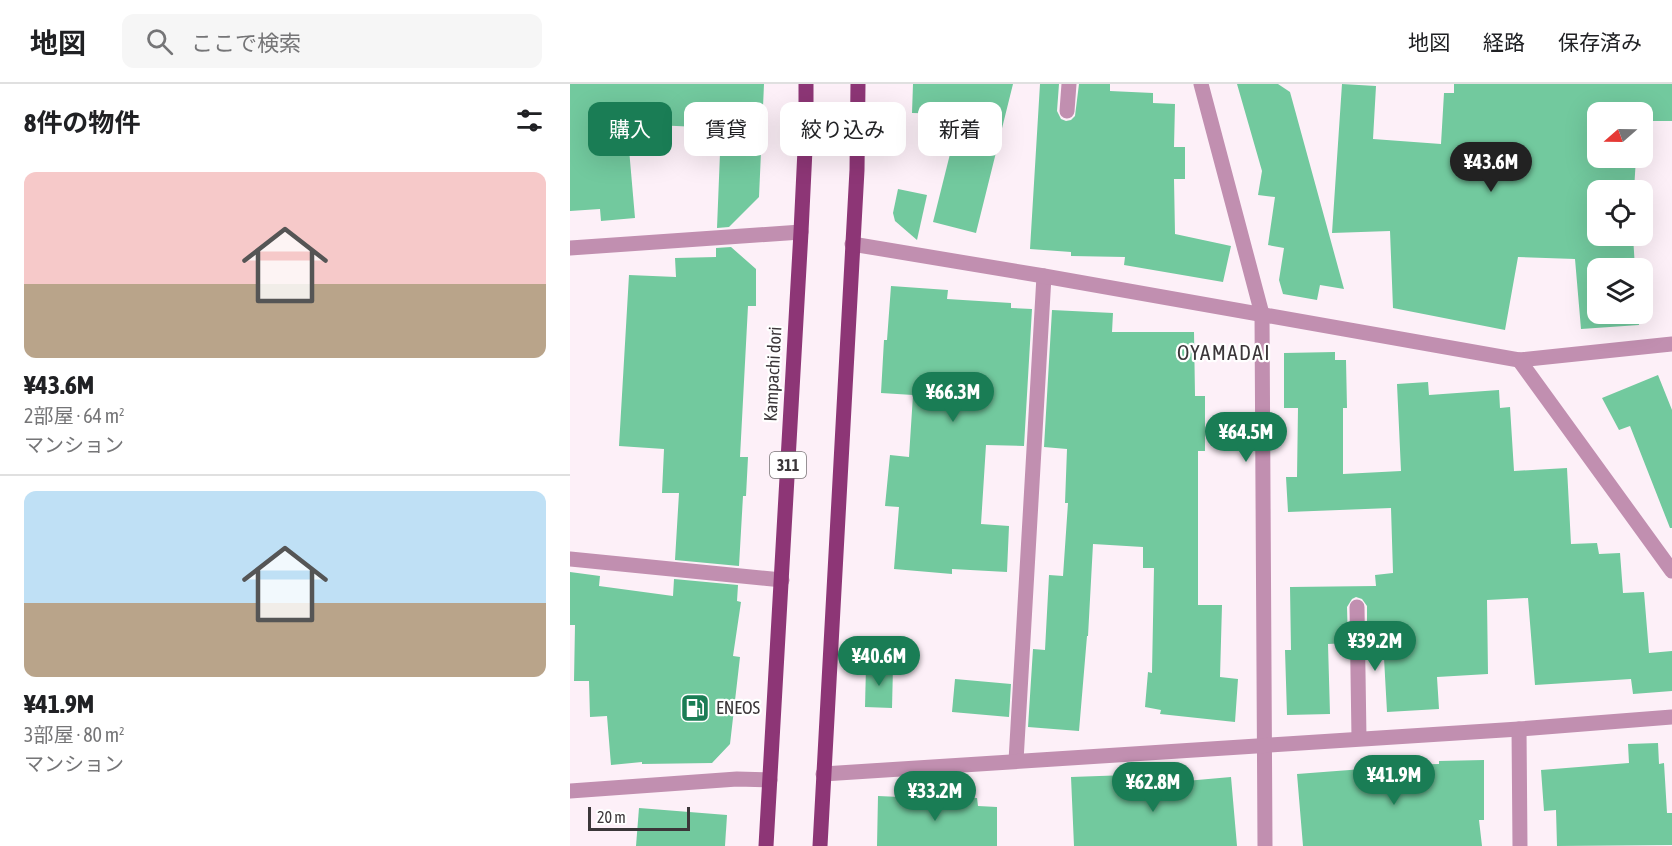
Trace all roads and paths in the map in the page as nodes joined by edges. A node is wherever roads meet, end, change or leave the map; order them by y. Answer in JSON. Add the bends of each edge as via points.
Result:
{"nodes":[{"id":1,"x":806,"y":84,"type":"edge"},
{"id":2,"x":858,"y":84,"type":"edge"},
{"id":3,"x":1069,"y":84,"type":"edge"},
{"id":4,"x":1202,"y":84,"type":"edge"},
{"id":5,"x":1067,"y":111,"type":"dead end"},
{"id":6,"x":801,"y":232,"type":"junction"},
{"id":7,"x":852,"y":244,"type":"junction"},
{"id":8,"x":570,"y":248,"type":"edge"},
{"id":9,"x":1044,"y":276,"type":"junction"},
{"id":10,"x":1262,"y":314,"type":"junction"},
{"id":11,"x":1672,"y":344,"type":"edge"},
{"id":12,"x":1519,"y":360,"type":"junction"},
{"id":13,"x":570,"y":559,"type":"edge"},
{"id":14,"x":1672,"y":571,"type":"edge"},
{"id":15,"x":782,"y":580,"type":"junction"},
{"id":16,"x":1357,"y":607,"type":"dead end"},
{"id":17,"x":1672,"y":717,"type":"edge"},
{"id":18,"x":1519,"y":729,"type":"junction"},
{"id":19,"x":1359,"y":738,"type":"junction"},
{"id":20,"x":1264,"y":744,"type":"junction"},
{"id":21,"x":1016,"y":761,"type":"junction"},
{"id":22,"x":823,"y":774,"type":"junction"},
{"id":23,"x":770,"y":780,"type":"junction"},
{"id":24,"x":570,"y":791,"type":"edge"},
{"id":25,"x":766,"y":846,"type":"edge"},
{"id":26,"x":820,"y":846,"type":"edge"},
{"id":27,"x":1265,"y":846,"type":"edge"},
{"id":28,"x":1520,"y":846,"type":"edge"}],
"edges":[{"from":1,"to":6,"type":"main road","name":"Kampachi dori","number":"311"},
{"from":2,"to":7,"type":"main road"},
{"from":3,"to":5,"type":"street"},
{"from":4,"to":10,"type":"street"},
{"from":6,"to":8,"type":"street"},
{"from":6,"to":15,"type":"main road","name":"Kampachi dori","number":"311"},
{"from":7,"to":9,"type":"street"},
{"from":7,"to":22,"type":"main road"},
{"from":9,"to":10,"type":"street"},
{"from":9,"to":21,"type":"street"},
{"from":10,"to":12,"type":"street"},
{"from":10,"to":20,"type":"street"},
{"from":11,"to":12,"type":"street"},
{"from":12,"to":14,"type":"street"},
{"from":13,"to":15,"type":"street"},
{"from":15,"to":23,"type":"main road","name":"Kampachi dori","number":"311"},
{"from":16,"to":19,"type":"street"},
{"from":17,"to":18,"type":"street"},
{"from":18,"to":19,"type":"street"},
{"from":18,"to":28,"type":"street"},
{"from":19,"to":20,"type":"street"},
{"from":20,"to":21,"type":"street"},
{"from":20,"to":27,"type":"street"},
{"from":21,"to":22,"type":"street"},
{"from":22,"to":26,"type":"main road"},
{"from":23,"to":24,"type":"street"},
{"from":23,"to":25,"type":"main road","name":"Kampachi dori","number":"311"}]}
